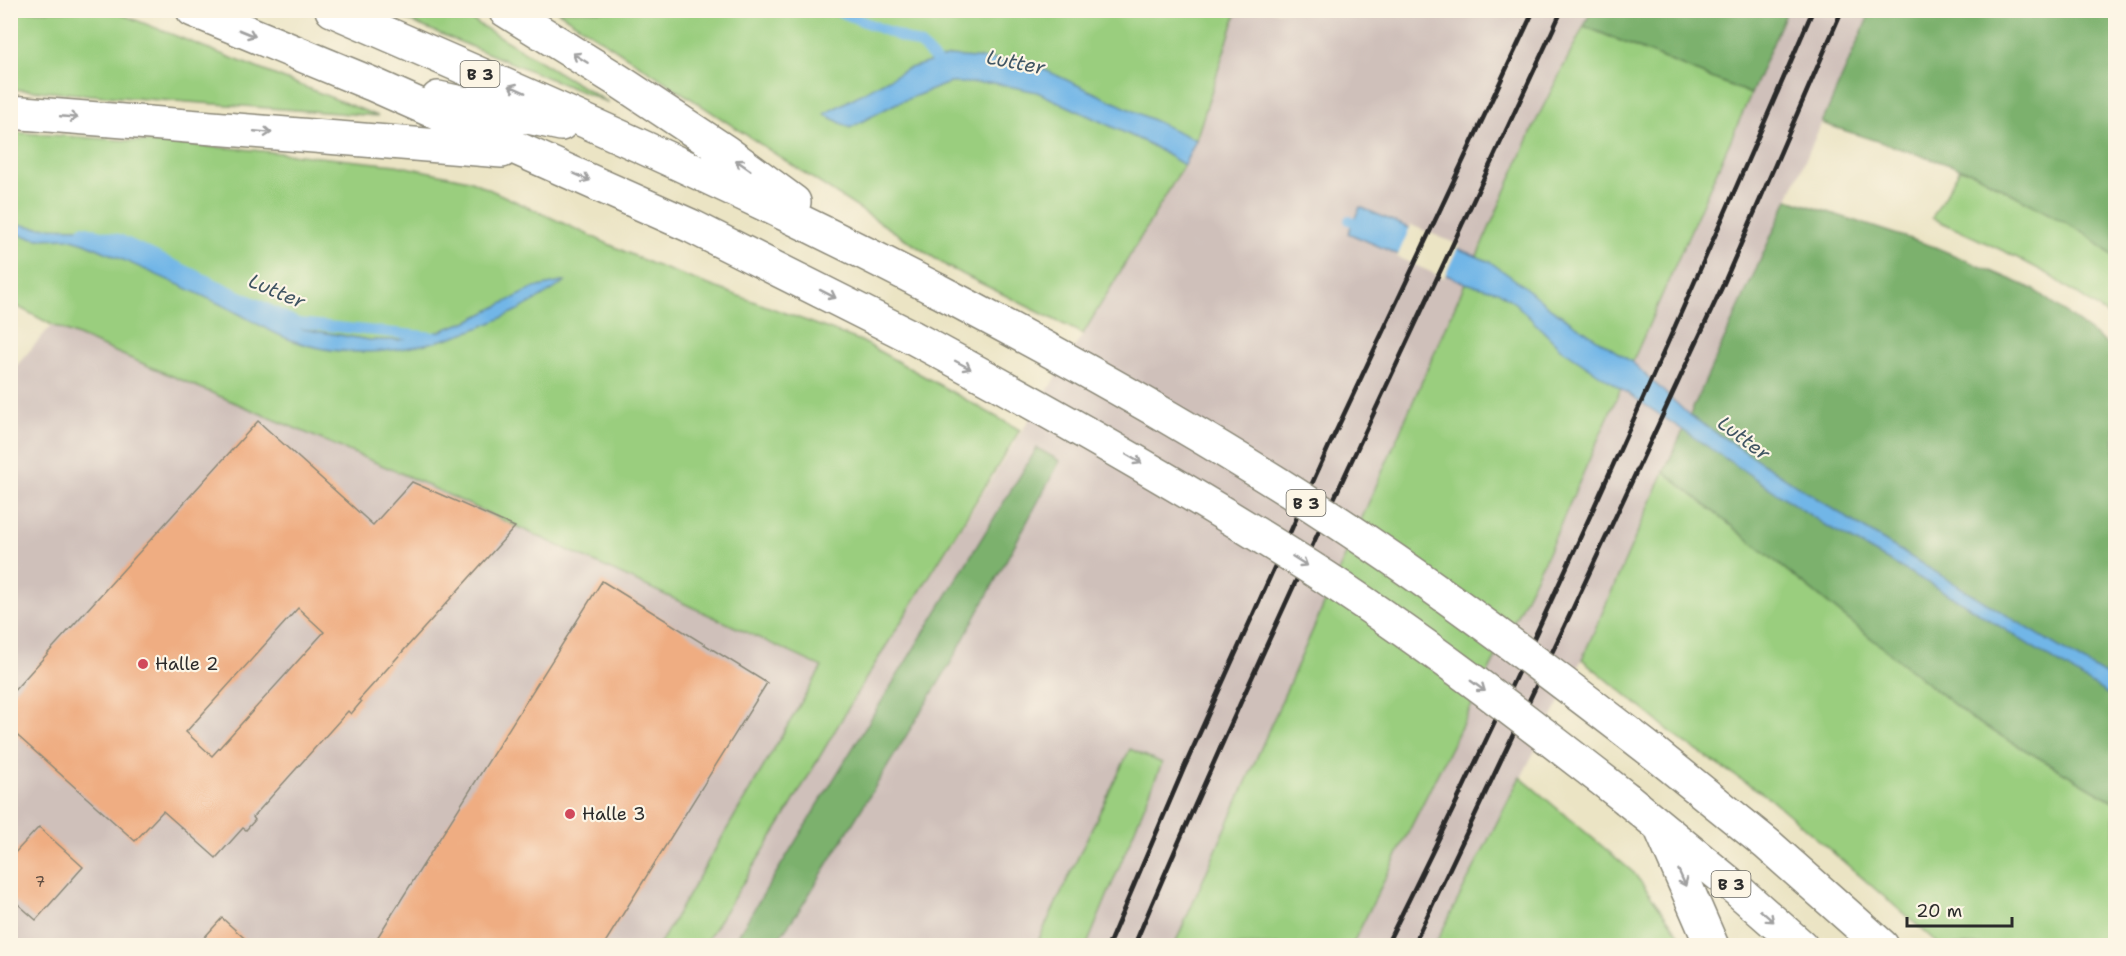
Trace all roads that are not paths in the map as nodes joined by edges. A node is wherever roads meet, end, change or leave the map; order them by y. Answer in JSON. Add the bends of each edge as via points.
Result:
{"nodes":[{"id":1,"x":193,"y":10,"type":"edge"},
{"id":2,"x":332,"y":10,"type":"edge"},
{"id":3,"x":505,"y":10,"type":"edge"},
{"id":4,"x":372,"y":84,"type":"junction"},
{"id":5,"x":10,"y":112,"type":"edge"},
{"id":6,"x":628,"y":139,"type":"junction"},
{"id":7,"x":528,"y":154,"type":"junction"},
{"id":8,"x":839,"y":239,"type":"junction"},
{"id":9,"x":1658,"y":824,"type":"junction"},
{"id":10,"x":1712,"y":945,"type":"edge"},
{"id":11,"x":1801,"y":945,"type":"edge"},
{"id":12,"x":1882,"y":945,"type":"edge"}],
"edges":[{"from":1,"to":4,"type":"highway","number":"B 3","one_way":true},
{"from":6,"to":2,"type":"highway","number":"B 3","one_way":true},
{"from":8,"to":3,"type":"highway","one_way":true,"via":[[726,152]]},
{"from":4,"to":6,"type":"highway","number":"B 3"},
{"from":4,"to":7,"type":"highway","number":"B 3"},
{"from":5,"to":7,"type":"highway","one_way":true},
{"from":6,"to":8,"type":"highway","number":"B 3"},
{"from":7,"to":9,"type":"highway","number":"B 3","one_way":true,"bridge":true,"via":[[691,226],[912,337],[1138,461],[1366,605],[1532,725]]},
{"from":8,"to":12,"type":"highway","number":"B 3","bridge":true,"via":[[1150,407],[1392,559],[1653,752],[1767,844]]},
{"from":9,"to":10,"type":"highway","number":"B 3","one_way":true},
{"from":9,"to":11,"type":"highway","number":"B 3","one_way":true}]}
